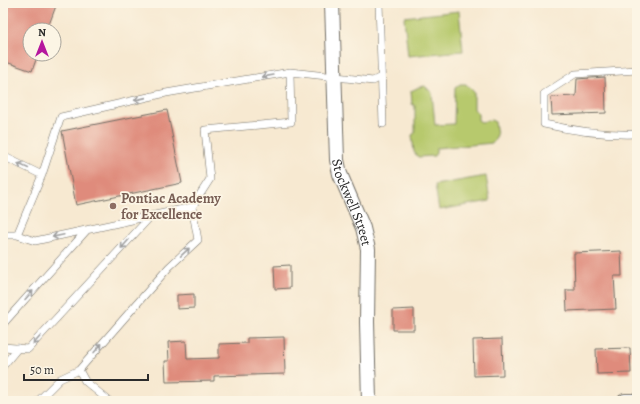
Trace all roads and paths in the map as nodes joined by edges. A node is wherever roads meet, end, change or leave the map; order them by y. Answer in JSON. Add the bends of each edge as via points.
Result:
{"nodes":[{"id":1,"x":332,"y":3,"type":"edge"},
{"id":2,"x":379,"y":3,"type":"edge"},
{"id":3,"x":637,"y":70,"type":"edge"},
{"id":4,"x":290,"y":72,"type":"junction"},
{"id":5,"x":382,"y":77,"type":"junction"},
{"id":6,"x":334,"y":78,"type":"junction"},
{"id":7,"x":383,"y":124,"type":"dead end"},
{"id":8,"x":637,"y":134,"type":"edge"},
{"id":9,"x":3,"y":156,"type":"edge"},
{"id":10,"x":42,"y":175,"type":"junction"},
{"id":11,"x":192,"y":207,"type":"junction"},
{"id":12,"x":151,"y":216,"type":"junction"},
{"id":13,"x":87,"y":230,"type":"junction"},
{"id":14,"x":3,"y":235,"type":"edge"},
{"id":15,"x":17,"y":235,"type":"junction"},
{"id":16,"x":3,"y":324,"type":"edge"},
{"id":17,"x":3,"y":347,"type":"edge"},
{"id":18,"x":18,"y":348,"type":"junction"},
{"id":19,"x":3,"y":366,"type":"edge"},
{"id":20,"x":79,"y":370,"type":"junction"},
{"id":21,"x":38,"y":401,"type":"edge"},
{"id":22,"x":109,"y":401,"type":"edge"},
{"id":23,"x":370,"y":401,"type":"edge"},
{"id":24,"x":625,"y":401,"type":"edge"},
{"id":25,"x":637,"y":401,"type":"edge"}],
"edges":[{"from":1,"to":6,"type":"street","name":"Stockwell Street"},
{"from":2,"to":5,"type":"lane"},
{"from":3,"to":8,"type":"lane","via":[[575,74],[544,94],[544,124],[564,129],[619,135]]},
{"from":4,"to":6,"type":"lane"},
{"from":4,"to":10,"type":"lane","one_way":true,"via":[[166,93],[62,117]]},
{"from":4,"to":11,"type":"lane","via":[[291,122],[205,130],[210,179]]},
{"from":5,"to":6,"type":"lane","via":[[372,81]]},
{"from":5,"to":7,"type":"lane"},
{"from":6,"to":23,"type":"street","name":"Stockwell Street","via":[[338,167],[363,228],[368,249]]},
{"from":10,"to":9,"type":"lane","one_way":true},
{"from":10,"to":15,"type":"lane"},
{"from":11,"to":12,"type":"lane"},
{"from":20,"to":11,"type":"lane","one_way":true,"via":[[169,267],[198,240]]},
{"from":12,"to":13,"type":"lane"},
{"from":12,"to":18,"type":"lane","one_way":true,"via":[[28,350]]},
{"from":13,"to":15,"type":"lane","one_way":true,"via":[[35,241]]},
{"from":16,"to":13,"type":"lane","one_way":true},
{"from":14,"to":15,"type":"lane"},
{"from":17,"to":18,"type":"lane"},
{"from":18,"to":19,"type":"lane"},
{"from":20,"to":21,"type":"lane","via":[[60,379]]},
{"from":20,"to":22,"type":"lane","via":[[85,381]]},
{"from":24,"to":25,"type":"street"}]}
